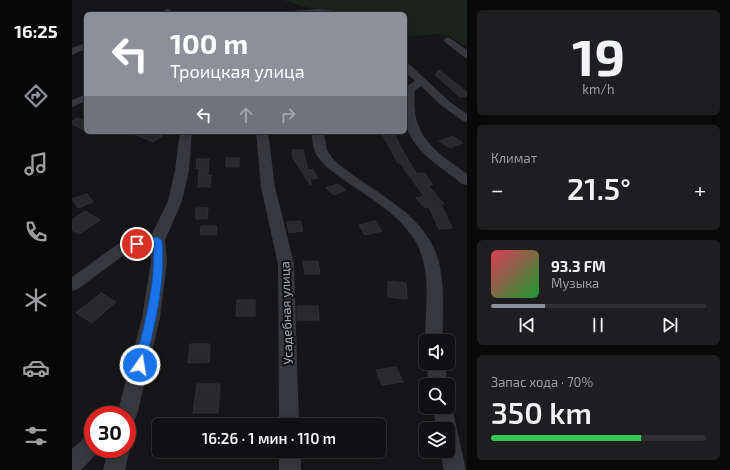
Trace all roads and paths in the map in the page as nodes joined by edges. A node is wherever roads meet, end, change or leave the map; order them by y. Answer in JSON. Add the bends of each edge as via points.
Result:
{"nodes":[{"id":1,"x":448,"y":40,"type":"dead end"},
{"id":2,"x":84,"y":47,"type":"edge"},
{"id":3,"x":72,"y":52,"type":"edge"},
{"id":4,"x":467,"y":55,"type":"edge"},
{"id":5,"x":407,"y":68,"type":"edge"},
{"id":6,"x":421,"y":82,"type":"junction"},
{"id":7,"x":84,"y":97,"type":"edge"},
{"id":8,"x":72,"y":104,"type":"edge"},
{"id":9,"x":467,"y":119,"type":"edge"},
{"id":10,"x":186,"y":134,"type":"edge"},
{"id":11,"x":262,"y":134,"type":"edge"},
{"id":12,"x":318,"y":134,"type":"edge"},
{"id":13,"x":467,"y":181,"type":"edge"},
{"id":14,"x":157,"y":240,"type":"junction"},
{"id":15,"x":72,"y":285,"type":"edge"},
{"id":16,"x":434,"y":334,"type":"edge"},
{"id":17,"x":128,"y":406,"type":"edge"},
{"id":18,"x":289,"y":418,"type":"edge"},
{"id":19,"x":84,"y":452,"type":"edge"},
{"id":20,"x":117,"y":458,"type":"edge"},
{"id":21,"x":290,"y":458,"type":"edge"},
{"id":22,"x":453,"y":458,"type":"edge"},
{"id":23,"x":72,"y":464,"type":"edge"},
{"id":24,"x":114,"y":470,"type":"edge"},
{"id":25,"x":290,"y":470,"type":"edge"},
{"id":26,"x":455,"y":470,"type":"edge"}],
"edges":[{"from":1,"to":4,"type":"street"},
{"from":2,"to":3,"type":"street"},
{"from":5,"to":6,"type":"street"},
{"from":6,"to":9,"type":"street"},
{"from":6,"to":13,"type":"street","via":[[410,88],[407,101],[411,123],[417,136],[427,150]]},
{"from":7,"to":8,"type":"street"},
{"from":10,"to":14,"type":"street","via":[[182,170],[174,201]]},
{"from":11,"to":18,"type":"street","name":"Усадебная улица","via":[[268,187],[286,264]]},
{"from":12,"to":16,"type":"street","via":[[321,150],[332,166],[405,218],[426,245],[434,276]]},
{"from":14,"to":15,"type":"street","via":[[123,248]]},
{"from":14,"to":17,"type":"street","via":[[159,261],[151,318]]},
{"from":19,"to":23,"type":"street"},
{"from":20,"to":24,"type":"street"},
{"from":21,"to":25,"type":"street"},
{"from":22,"to":26,"type":"street"}]}
